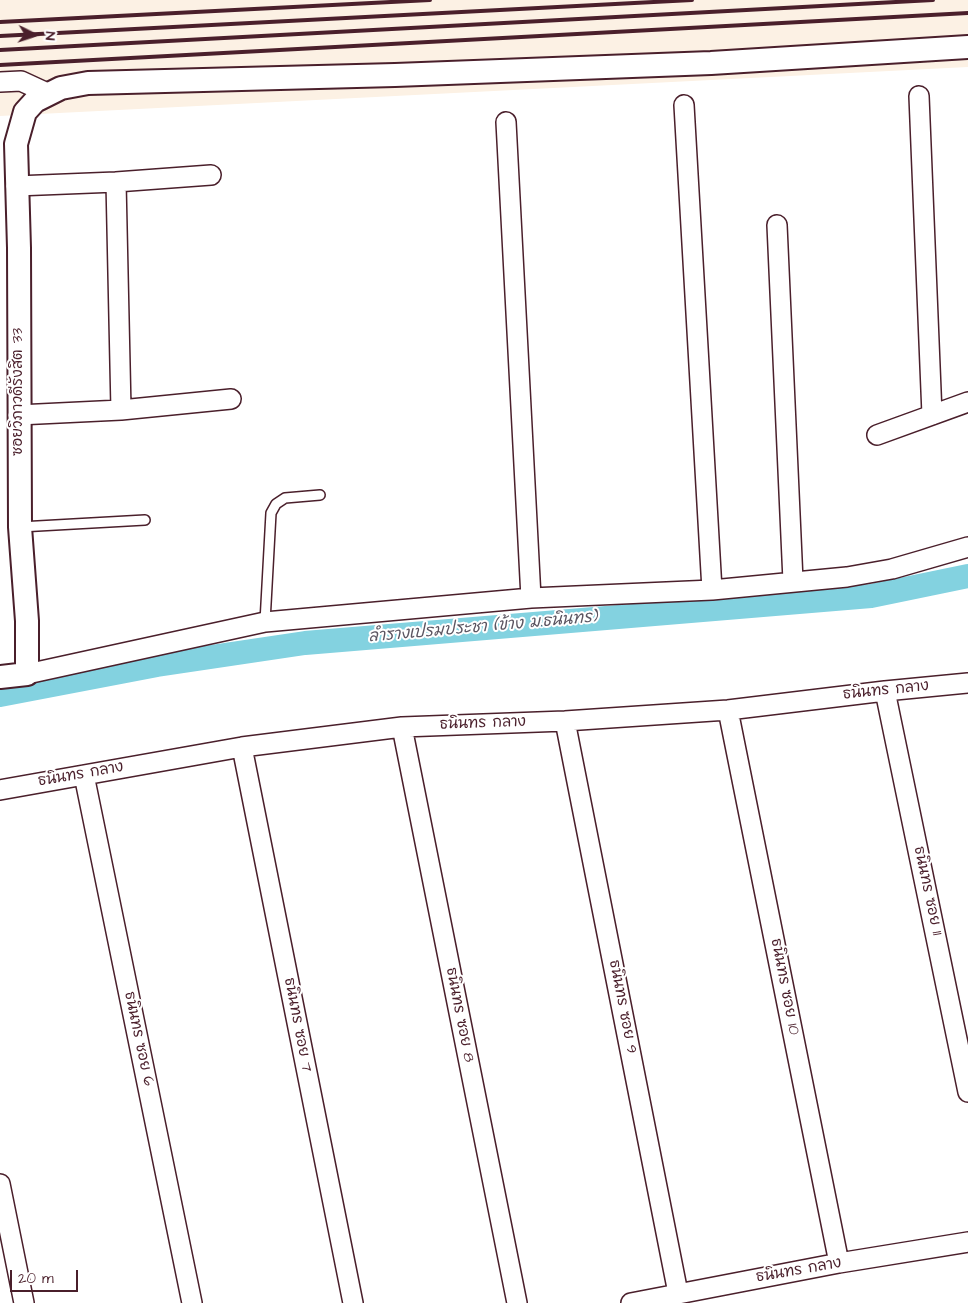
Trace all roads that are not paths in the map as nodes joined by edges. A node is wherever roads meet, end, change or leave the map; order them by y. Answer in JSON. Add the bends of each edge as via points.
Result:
{"nodes":[{"id":1,"x":968,"y":47,"type":"edge"},
{"id":2,"x":0,"y":82,"type":"edge"},
{"id":3,"x":47,"y":93,"type":"junction"},
{"id":4,"x":919,"y":96,"type":"dead end"},
{"id":5,"x":684,"y":105,"type":"dead end"},
{"id":6,"x":506,"y":122,"type":"dead end"},
{"id":7,"x":211,"y":176,"type":"dead end"},
{"id":8,"x":116,"y":182,"type":"junction"},
{"id":9,"x":16,"y":186,"type":"junction"},
{"id":10,"x":776,"y":225,"type":"dead end"},
{"id":11,"x":231,"y":399,"type":"dead end"},
{"id":12,"x":968,"y":402,"type":"edge"},
{"id":13,"x":121,"y":410,"type":"junction"},
{"id":14,"x":18,"y":415,"type":"junction"},
{"id":15,"x":932,"y":415,"type":"junction"},
{"id":16,"x":877,"y":435,"type":"dead end"},
{"id":17,"x":320,"y":495,"type":"dead end"},
{"id":18,"x":145,"y":520,"type":"dead end"},
{"id":19,"x":20,"y":527,"type":"junction"},
{"id":20,"x":968,"y":548,"type":"edge"},
{"id":21,"x":793,"y":581,"type":"junction"},
{"id":22,"x":712,"y":590,"type":"junction"},
{"id":23,"x":531,"y":598,"type":"junction"},
{"id":24,"x":265,"y":622,"type":"junction"},
{"id":25,"x":27,"y":674,"type":"junction"},
{"id":26,"x":0,"y":678,"type":"edge"},
{"id":27,"x":968,"y":683,"type":"edge"},
{"id":28,"x":885,"y":691,"type":"junction"},
{"id":29,"x":728,"y":710,"type":"junction"},
{"id":30,"x":565,"y":721,"type":"junction"},
{"id":31,"x":402,"y":727,"type":"junction"},
{"id":32,"x":242,"y":747,"type":"junction"},
{"id":33,"x":84,"y":775,"type":"junction"},
{"id":34,"x":0,"y":790,"type":"edge"},
{"id":35,"x":968,"y":1092,"type":"edge"},
{"id":36,"x":0,"y":1184,"type":"edge"},
{"id":37,"x":968,"y":1242,"type":"edge"},
{"id":38,"x":839,"y":1263,"type":"junction"},
{"id":39,"x":678,"y":1293,"type":"junction"},
{"id":40,"x":24,"y":1303,"type":"edge"},
{"id":41,"x":192,"y":1303,"type":"edge"},
{"id":42,"x":353,"y":1303,"type":"edge"},
{"id":43,"x":517,"y":1303,"type":"edge"},
{"id":44,"x":631,"y":1303,"type":"edge"}],
"edges":[{"from":1,"to":3,"type":"street","via":[[691,64],[88,83]]},
{"from":2,"to":3,"type":"street","via":[[21,81]]},
{"from":3,"to":9,"type":"street","name":"ซอยวิภาวดีรังสิต 33","via":[[25,112],[20,126],[16,144]]},
{"from":4,"to":15,"type":"street"},
{"from":5,"to":22,"type":"street"},
{"from":6,"to":23,"type":"street"},
{"from":7,"to":8,"type":"street"},
{"from":8,"to":9,"type":"street"},
{"from":8,"to":13,"type":"street"},
{"from":9,"to":14,"type":"street","name":"ซอยวิภาวดีรังสิต 33"},
{"from":10,"to":21,"type":"street"},
{"from":11,"to":13,"type":"street"},
{"from":12,"to":15,"type":"street"},
{"from":13,"to":14,"type":"street"},
{"from":14,"to":19,"type":"street","name":"ซอยวิภาวดีรังสิต 33"},
{"from":15,"to":16,"type":"street"},
{"from":17,"to":24,"type":"lane","via":[[285,498],[271,513]]},
{"from":18,"to":19,"type":"lane"},
{"from":19,"to":25,"type":"street","name":"ซอยวิภาวดีรังสิต 33"},
{"from":20,"to":21,"type":"street","via":[[892,570]]},
{"from":21,"to":22,"type":"street"},
{"from":22,"to":23,"type":"street"},
{"from":23,"to":24,"type":"street"},
{"from":24,"to":25,"type":"street"},
{"from":25,"to":26,"type":"street"},
{"from":27,"to":28,"type":"street","name":"ธนินทร กลาง"},
{"from":28,"to":29,"type":"street","name":"ธนินทร กลาง"},
{"from":28,"to":35,"type":"street","name":"ธนินทร ซอย 11"},
{"from":29,"to":30,"type":"street","name":"ธนินทร กลาง"},
{"from":29,"to":38,"type":"street","name":"ธนินทร ซอย 10"},
{"from":30,"to":31,"type":"street","name":"ธนินทร กลาง"},
{"from":30,"to":39,"type":"street","name":"ธนินทร ซอย 9"},
{"from":31,"to":32,"type":"street","name":"ธนินทร กลาง"},
{"from":31,"to":43,"type":"street","name":"ธนินทร ซอย 8"},
{"from":32,"to":33,"type":"street","name":"ธนินทร กลาง"},
{"from":32,"to":42,"type":"street","name":"ธนินทร ซอย 7"},
{"from":33,"to":34,"type":"street","name":"ธนินทร กลาง"},
{"from":33,"to":41,"type":"street","name":"ธนินทร ซอย 6"},
{"from":36,"to":40,"type":"street"},
{"from":37,"to":38,"type":"street","name":"ธนินทร กลาง"},
{"from":38,"to":39,"type":"street","name":"ธนินทร กลาง"},
{"from":39,"to":44,"type":"street","name":"ธนินทร กลาง"}]}
